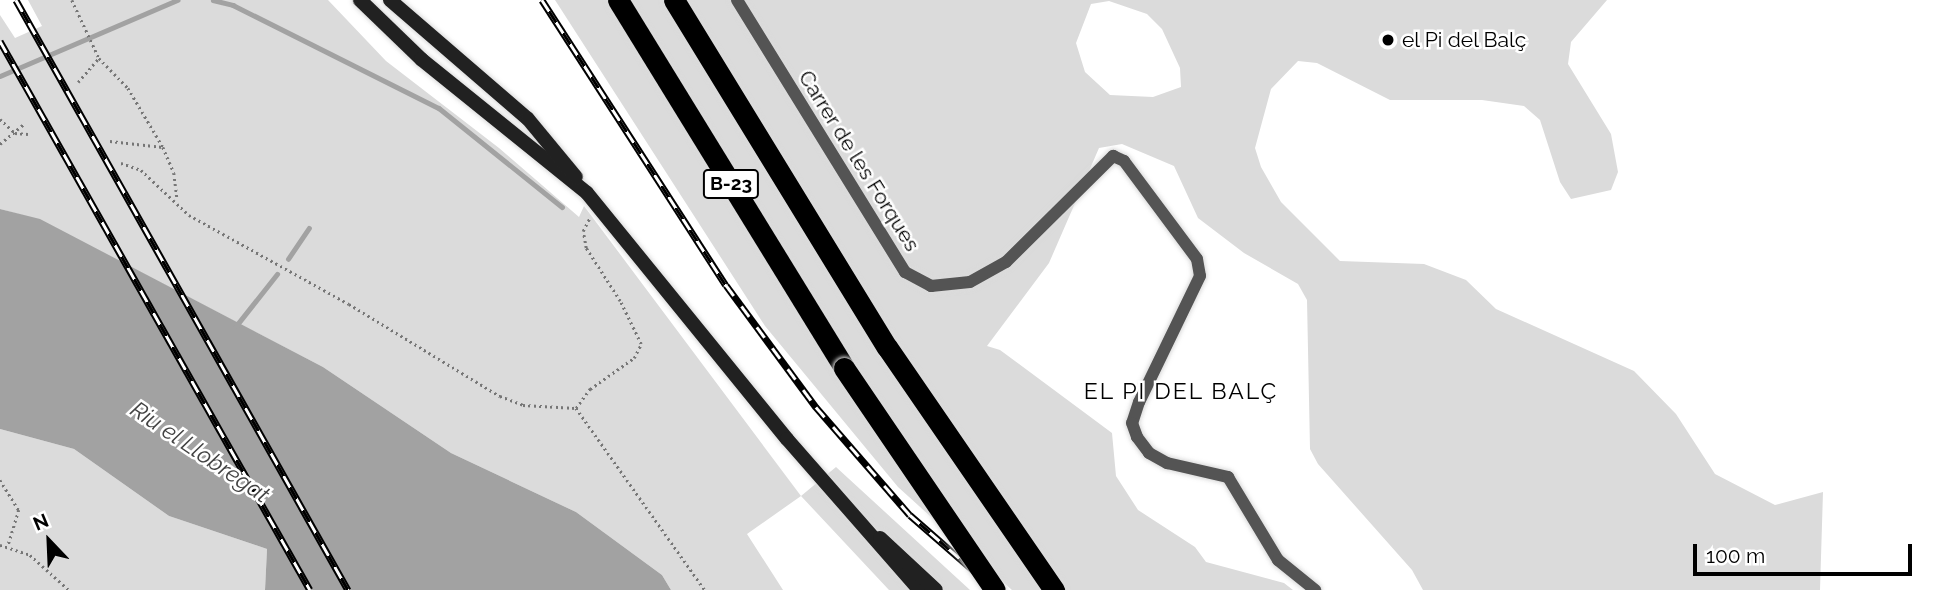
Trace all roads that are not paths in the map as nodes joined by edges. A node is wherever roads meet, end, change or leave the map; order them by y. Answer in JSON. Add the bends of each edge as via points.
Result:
{"nodes":[{"id":1,"x":360,"y":0,"type":"edge"},
{"id":2,"x":390,"y":0,"type":"edge"},
{"id":3,"x":618,"y":0,"type":"edge"},
{"id":4,"x":674,"y":0,"type":"edge"},
{"id":5,"x":737,"y":0,"type":"edge"},
{"id":6,"x":587,"y":193,"type":"junction"},
{"id":7,"x":853,"y":514,"type":"junction"},
{"id":8,"x":919,"y":590,"type":"edge"},
{"id":9,"x":936,"y":590,"type":"edge"},
{"id":10,"x":995,"y":590,"type":"edge"},
{"id":11,"x":1054,"y":590,"type":"edge"},
{"id":12,"x":1315,"y":590,"type":"edge"}],
"edges":[{"from":1,"to":6,"type":"main road","via":[[421,59]]},
{"from":2,"to":6,"type":"main road","via":[[551,142]]},
{"from":3,"to":10,"type":"highway","number":"B-23","bridge":true,"via":[[844,368]]},
{"from":4,"to":11,"type":"highway","number":"B-23","via":[[887,347]]},
{"from":5,"to":12,"type":"street","name":"Carrer de les Forques","via":[[905,272],[931,286],[970,282],[1006,262],[1113,156],[1124,161],[1197,259],[1200,276],[1139,402],[1132,423],[1137,438],[1149,453],[1167,463],[1228,477],[1278,560]]},
{"from":6,"to":7,"type":"main road"},
{"from":7,"to":8,"type":"main road"},
{"from":7,"to":9,"type":"main road"}]}
